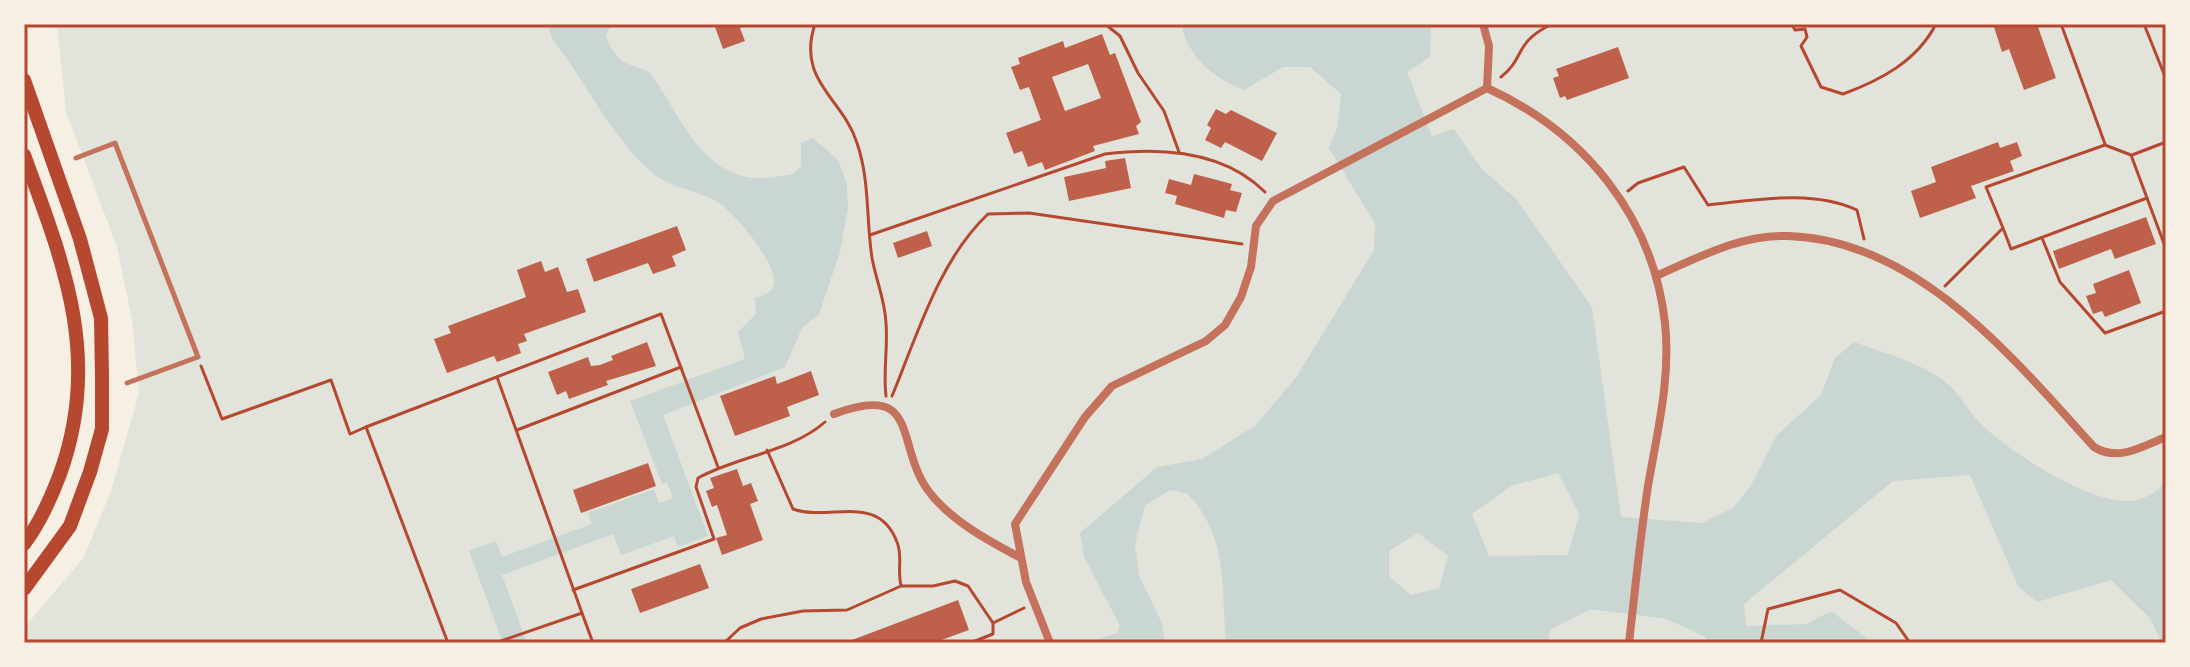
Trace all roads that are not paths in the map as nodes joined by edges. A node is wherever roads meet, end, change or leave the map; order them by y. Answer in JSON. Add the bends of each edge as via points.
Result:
{"nodes":[{"id":1,"x":1483,"y":24,"type":"edge"},
{"id":2,"x":24,"y":80,"type":"edge"},
{"id":3,"x":1487,"y":88,"type":"junction"},
{"id":4,"x":24,"y":155,"type":"edge"},
{"id":5,"x":76,"y":158,"type":"dead end"},
{"id":6,"x":1656,"y":276,"type":"junction"},
{"id":7,"x":127,"y":383,"type":"dead end"},
{"id":8,"x":834,"y":414,"type":"road end"},
{"id":9,"x":2165,"y":438,"type":"edge"},
{"id":10,"x":24,"y":544,"type":"edge"},
{"id":11,"x":1021,"y":558,"type":"junction"},
{"id":12,"x":24,"y":589,"type":"edge"},
{"id":13,"x":1629,"y":641,"type":"edge"},
{"id":14,"x":1050,"y":643,"type":"edge"}],
"edges":[{"from":1,"to":3,"type":"street","via":[[1489,46]]},
{"from":2,"to":12,"type":"main road","via":[[80,239],[101,318],[102,429],[70,526]]},
{"from":3,"to":6,"type":"street","via":[[1556,129],[1601,170],[1622,196]]},
{"from":3,"to":11,"type":"street","via":[[1273,201],[1256,226],[1241,297],[1225,325],[1206,341],[1112,386],[1085,417],[1015,524]]},
{"from":4,"to":10,"type":"main road","via":[[65,268],[80,343],[69,448],[52,494]]},
{"from":5,"to":7,"type":"lane","via":[[115,143],[198,357]]},
{"from":6,"to":9,"type":"street","via":[[1731,243],[1786,235],[1843,243],[1899,266],[1937,294],[2107,455]]},
{"from":6,"to":13,"type":"street","via":[[1665,324],[1660,437]]},
{"from":8,"to":11,"type":"street","via":[[863,403],[888,408],[901,419],[927,490],[987,541]]},
{"from":11,"to":14,"type":"street"}]}
